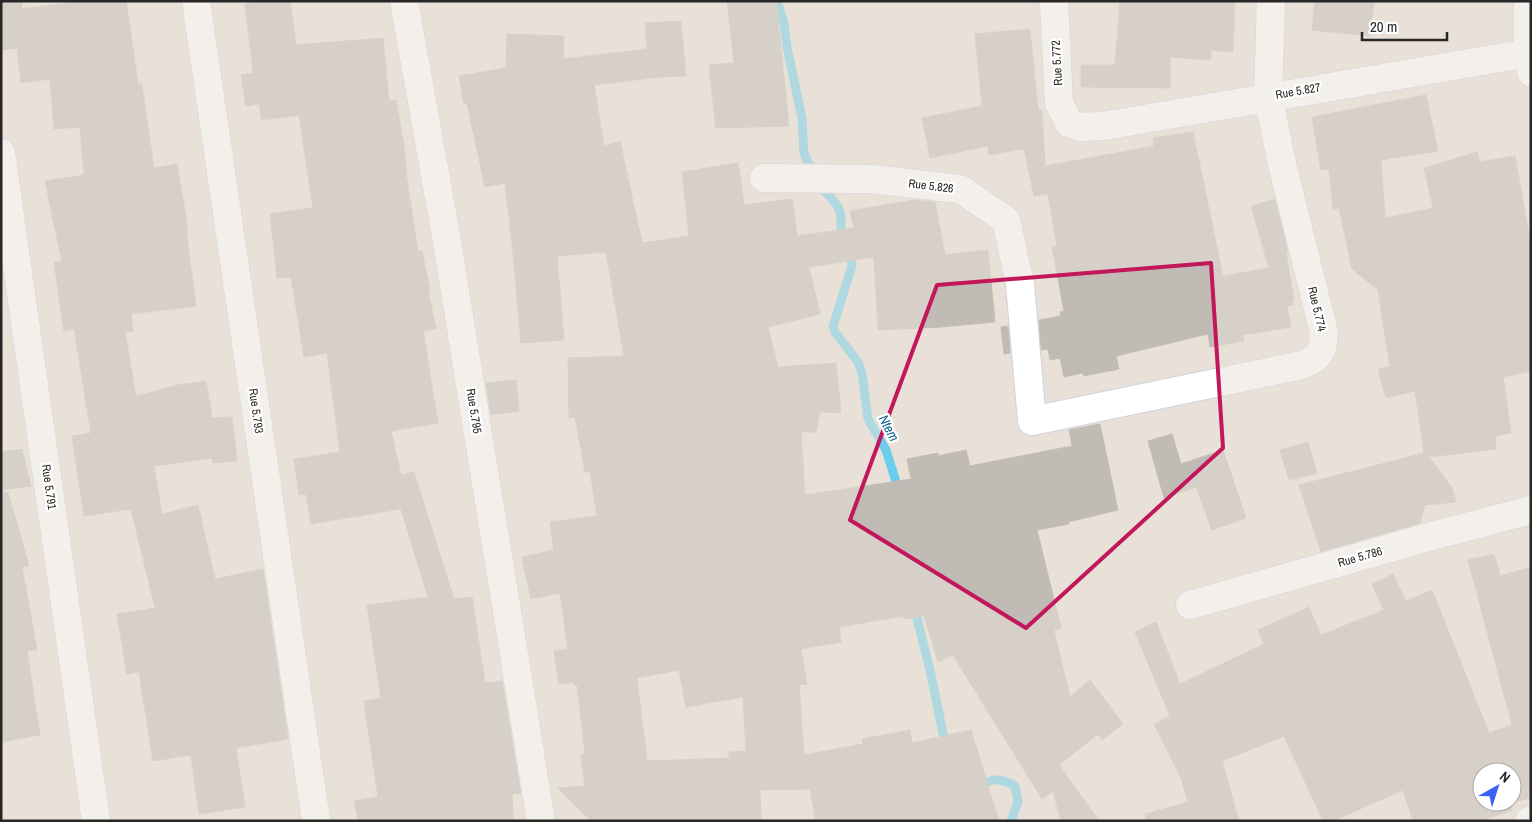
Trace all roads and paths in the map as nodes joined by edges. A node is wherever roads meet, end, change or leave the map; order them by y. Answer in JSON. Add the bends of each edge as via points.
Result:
{"nodes":[{"id":1,"x":196,"y":1,"type":"edge"},
{"id":2,"x":404,"y":1,"type":"edge"},
{"id":3,"x":1054,"y":1,"type":"edge"},
{"id":4,"x":1270,"y":1,"type":"edge"},
{"id":5,"x":1528,"y":1,"type":"edge"},
{"id":6,"x":1530,"y":62,"type":"edge"},
{"id":7,"x":1268,"y":96,"type":"junction"},
{"id":8,"x":1069,"y":123,"type":"joint"},
{"id":9,"x":1,"y":153,"type":"edge"},
{"id":10,"x":764,"y":178,"type":"dead end"},
{"id":11,"x":1032,"y":421,"type":"joint"},
{"id":12,"x":1531,"y":510,"type":"edge"},
{"id":13,"x":1190,"y":605,"type":"dead end"},
{"id":14,"x":96,"y":821,"type":"edge"},
{"id":15,"x":316,"y":821,"type":"edge"},
{"id":16,"x":541,"y":821,"type":"edge"}],
"edges":[{"from":1,"to":15,"type":"street","name":"Rue 5.793"},
{"from":2,"to":16,"type":"street","name":"Rue 5.795","via":[[445,230]]},
{"from":3,"to":8,"type":"street","name":"Rue 5.772","via":[[1059,103]]},
{"from":4,"to":7,"type":"street","name":"Rue 5.774"},
{"from":5,"to":6,"type":"street"},
{"from":6,"to":7,"type":"street","name":"Rue 5.827"},
{"from":7,"to":8,"type":"street","name":"Rue 5.827","via":[[1104,126],[1081,127]]},
{"from":7,"to":11,"type":"street","name":"Rue 5.774","via":[[1324,333],[1323,349],[1315,360],[1302,365]]},
{"from":9,"to":14,"type":"street","name":"Rue 5.791"},
{"from":10,"to":11,"type":"street","name":"Rue 5.826","via":[[871,179],[960,189],[1006,220],[1020,284]]},
{"from":12,"to":13,"type":"street","name":"Rue 5.786"}]}
